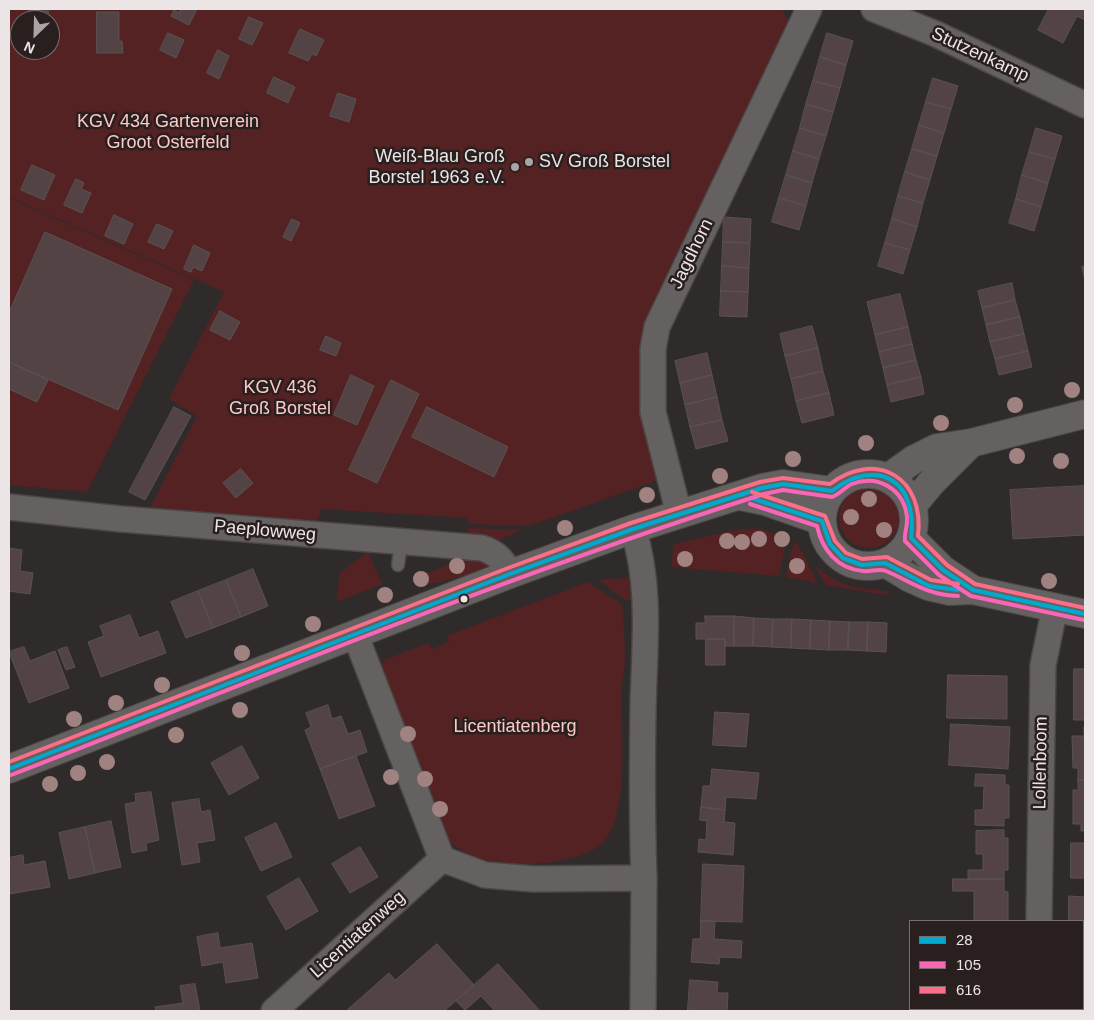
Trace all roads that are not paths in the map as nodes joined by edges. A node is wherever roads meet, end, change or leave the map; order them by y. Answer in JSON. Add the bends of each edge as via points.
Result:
{"nodes":[{"id":1,"x":809,"y":9,"type":"edge"},
{"id":2,"x":874,"y":9,"type":"edge"},
{"id":3,"x":1085,"y":105,"type":"edge"},
{"id":4,"x":1085,"y":414,"type":"edge"},
{"id":5,"x":971,"y":443,"type":"junction"},
{"id":6,"x":888,"y":478,"type":"junction"},
{"id":7,"x":832,"y":491,"type":"junction"},
{"id":8,"x":739,"y":496,"type":"junction"},
{"id":9,"x":912,"y":506,"type":"junction"},
{"id":10,"x":9,"y":507,"type":"edge"},
{"id":11,"x":678,"y":514,"type":"junction"},
{"id":12,"x":822,"y":522,"type":"junction"},
{"id":13,"x":632,"y":529,"type":"junction"},
{"id":14,"x":911,"y":538,"type":"junction"},
{"id":15,"x":885,"y":563,"type":"junction"},
{"id":16,"x":510,"y":574,"type":"junction"},
{"id":17,"x":973,"y":590,"type":"junction"},
{"id":18,"x":1055,"y":607,"type":"junction"},
{"id":19,"x":1085,"y":614,"type":"edge"},
{"id":20,"x":355,"y":634,"type":"junction"},
{"id":21,"x":9,"y":769,"type":"edge"},
{"id":22,"x":442,"y":858,"type":"junction"},
{"id":23,"x":644,"y":878,"type":"junction"},
{"id":24,"x":1039,"y":920,"type":"edge"},
{"id":25,"x":274,"y":1011,"type":"edge"},
{"id":26,"x":643,"y":1011,"type":"edge"}],
"edges":[{"from":1,"to":11,"type":"street","name":"Jagdhorn","via":[[657,327],[652,349],[653,412]]},
{"from":2,"to":3,"type":"street","name":"Stutzenkamp","via":[[936,34]]},
{"from":4,"to":5,"type":"street"},
{"from":5,"to":6,"type":"street","via":[[937,448]]},
{"from":5,"to":9,"type":"street"},
{"from":6,"to":7,"type":"street","via":[[865,473],[840,483]]},
{"from":6,"to":9,"type":"street","via":[[898,484]]},
{"from":7,"to":8,"type":"street","via":[[783,484]]},
{"from":7,"to":12,"type":"street","via":[[824,506]]},
{"from":8,"to":11,"type":"street"},
{"from":8,"to":12,"type":"street","via":[[765,501]]},
{"from":9,"to":14,"type":"street"},
{"from":10,"to":16,"type":"street","name":"Paeplowweg","via":[[399,554],[482,548],[497,555]]},
{"from":11,"to":13,"type":"street"},
{"from":12,"to":15,"type":"street","via":[[828,544],[841,558],[863,566]]},
{"from":13,"to":16,"type":"street"},
{"from":13,"to":23,"type":"street","via":[[643,571],[645,617],[641,787]]},
{"from":14,"to":15,"type":"street","via":[[901,553]]},
{"from":14,"to":17,"type":"street","via":[[943,570]]},
{"from":15,"to":17,"type":"street","via":[[928,586],[950,591]]},
{"from":16,"to":20,"type":"street"},
{"from":17,"to":18,"type":"street"},
{"from":18,"to":19,"type":"street"},
{"from":18,"to":24,"type":"street","name":"Lollenboom","via":[[1043,665]]},
{"from":20,"to":21,"type":"street"},
{"from":20,"to":22,"type":"street"},
{"from":22,"to":23,"type":"street","via":[[485,875],[534,879]]},
{"from":22,"to":25,"type":"street","name":"Licentiatenweg"},
{"from":23,"to":26,"type":"street"}]}
